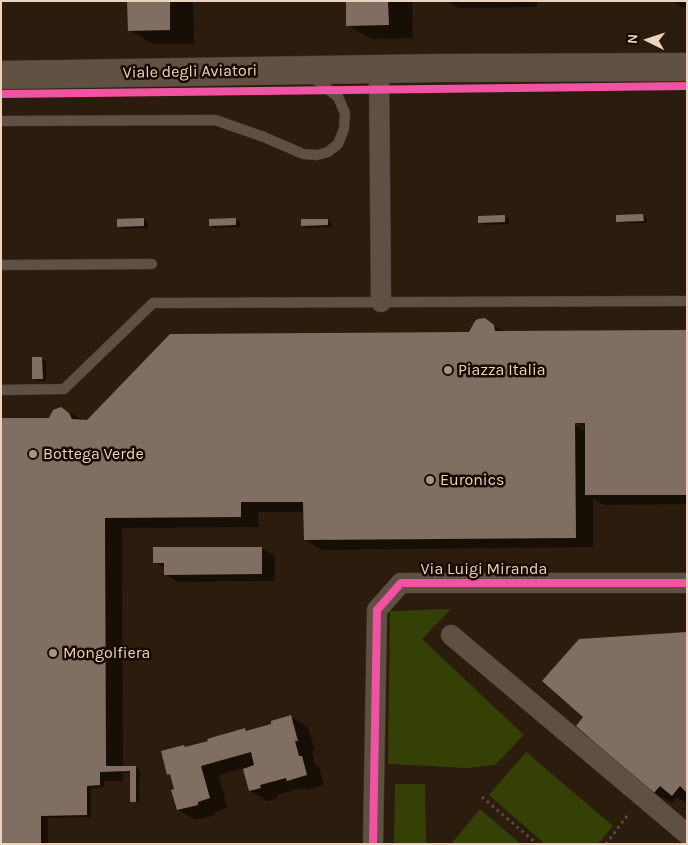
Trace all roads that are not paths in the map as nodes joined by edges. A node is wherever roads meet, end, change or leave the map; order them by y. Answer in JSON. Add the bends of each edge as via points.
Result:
{"nodes":[{"id":1,"x":687,"y":67,"type":"edge"},
{"id":2,"x":380,"y":70,"type":"junction"},
{"id":3,"x":304,"y":71,"type":"junction"},
{"id":4,"x":1,"y":75,"type":"edge"},
{"id":5,"x":1,"y":121,"type":"edge"},
{"id":6,"x":152,"y":264,"type":"dead end"},
{"id":7,"x":1,"y":265,"type":"edge"},
{"id":8,"x":687,"y":301,"type":"edge"},
{"id":9,"x":381,"y":302,"type":"junction"},
{"id":10,"x":1,"y":390,"type":"edge"},
{"id":11,"x":687,"y":583,"type":"edge"},
{"id":12,"x":451,"y":635,"type":"dead end"},
{"id":13,"x":687,"y":834,"type":"edge"},
{"id":14,"x":373,"y":844,"type":"edge"}],
"edges":[{"from":1,"to":2,"type":"main road","name":"Viale degli Aviatori"},
{"from":2,"to":3,"type":"main road","name":"Viale degli Aviatori"},
{"from":2,"to":9,"type":"street"},
{"from":3,"to":4,"type":"main road","name":"Viale degli Aviatori"},
{"from":3,"to":5,"type":"lane","via":[[338,97],[345,113],[344,129],[338,144],[317,155],[303,154],[215,120]]},
{"from":6,"to":7,"type":"lane"},
{"from":8,"to":9,"type":"lane"},
{"from":9,"to":10,"type":"lane","via":[[153,303],[64,389]]},
{"from":11,"to":14,"type":"street","name":"Via Luigi Miranda","via":[[401,583],[377,610]]},
{"from":12,"to":13,"type":"street"}]}
